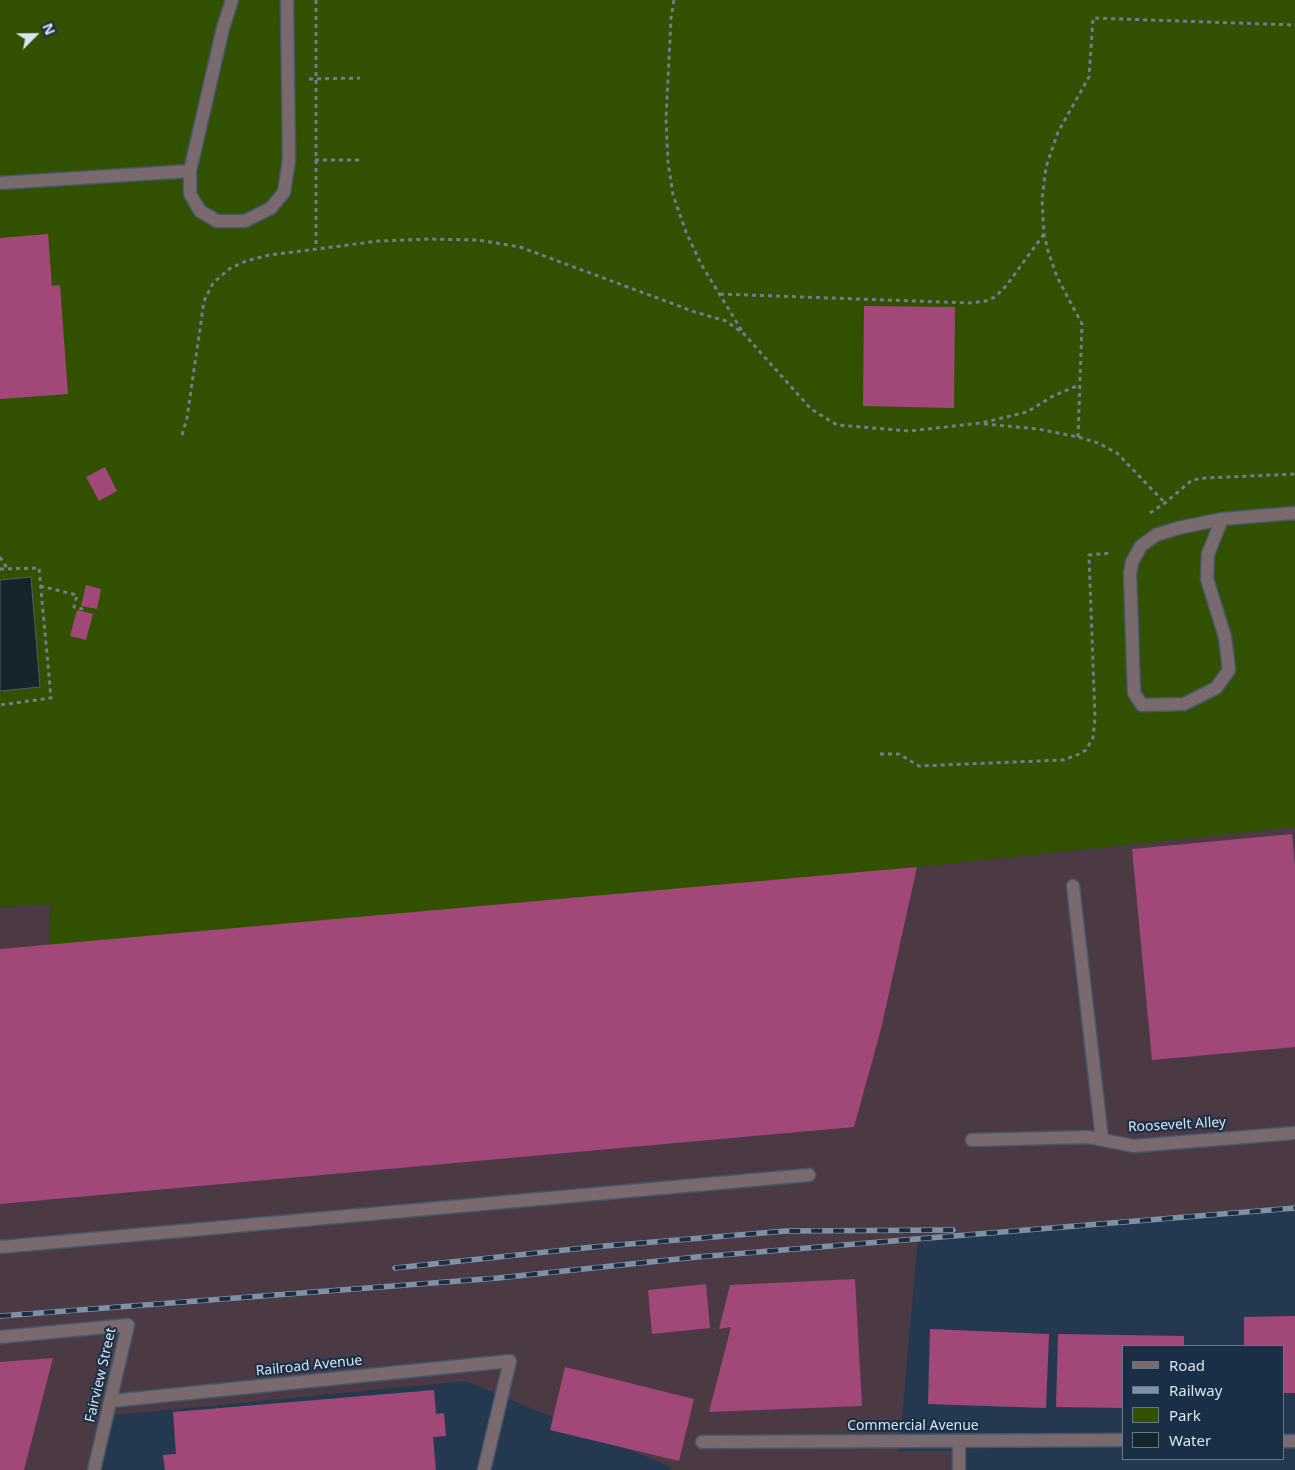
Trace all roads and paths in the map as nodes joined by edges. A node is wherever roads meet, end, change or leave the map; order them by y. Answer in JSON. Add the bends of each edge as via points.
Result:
{"nodes":[{"id":1,"x":232,"y":0,"type":"edge"},
{"id":2,"x":287,"y":0,"type":"edge"},
{"id":3,"x":316,"y":0,"type":"edge"},
{"id":4,"x":674,"y":0,"type":"edge"},
{"id":5,"x":1294,"y":25,"type":"dead end"},
{"id":6,"x":360,"y":78,"type":"dead end"},
{"id":7,"x":316,"y":79,"type":"junction"},
{"id":8,"x":288,"y":80,"type":"junction"},
{"id":9,"x":289,"y":160,"type":"junction"},
{"id":10,"x":316,"y":160,"type":"junction"},
{"id":11,"x":360,"y":160,"type":"dead end"},
{"id":12,"x":190,"y":171,"type":"junction"},
{"id":13,"x":0,"y":183,"type":"edge"},
{"id":14,"x":1044,"y":234,"type":"junction"},
{"id":15,"x":316,"y":248,"type":"junction"},
{"id":16,"x":720,"y":294,"type":"junction"},
{"id":17,"x":744,"y":334,"type":"junction"},
{"id":18,"x":1079,"y":385,"type":"junction"},
{"id":19,"x":981,"y":424,"type":"junction"},
{"id":20,"x":182,"y":435,"type":"dead end"},
{"id":21,"x":1078,"y":437,"type":"junction"},
{"id":22,"x":1295,"y":474,"type":"edge"},
{"id":23,"x":1165,"y":503,"type":"junction"},
{"id":24,"x":1295,"y":513,"type":"edge"},
{"id":25,"x":1146,"y":516,"type":"dead end"},
{"id":26,"x":1222,"y":519,"type":"junction"},
{"id":27,"x":1119,"y":553,"type":"dead end"},
{"id":28,"x":0,"y":557,"type":"edge"},
{"id":29,"x":7,"y":568,"type":"junction"},
{"id":30,"x":0,"y":569,"type":"edge"},
{"id":31,"x":40,"y":586,"type":"junction"},
{"id":32,"x":87,"y":610,"type":"dead end"},
{"id":33,"x":0,"y":705,"type":"edge"},
{"id":34,"x":880,"y":754,"type":"dead end"},
{"id":35,"x":1073,"y":886,"type":"dead end"},
{"id":36,"x":1295,"y":1133,"type":"edge"},
{"id":37,"x":1102,"y":1139,"type":"junction"},
{"id":38,"x":972,"y":1140,"type":"dead end"},
{"id":39,"x":809,"y":1175,"type":"dead end"},
{"id":40,"x":0,"y":1247,"type":"edge"},
{"id":41,"x":0,"y":1337,"type":"edge"},
{"id":42,"x":111,"y":1402,"type":"junction"},
{"id":43,"x":1122,"y":1440,"type":"edge"},
{"id":44,"x":959,"y":1441,"type":"junction"},
{"id":45,"x":702,"y":1442,"type":"dead end"},
{"id":46,"x":94,"y":1470,"type":"edge"},
{"id":47,"x":484,"y":1470,"type":"edge"},
{"id":48,"x":959,"y":1470,"type":"edge"}],
"edges":[{"from":1,"to":12,"type":"street"},
{"from":2,"to":8,"type":"street"},
{"from":3,"to":7,"type":"path"},
{"from":4,"to":16,"type":"path","via":[[667,92],[668,162],[673,195],[701,264]]},
{"from":5,"to":14,"type":"path","via":[[1093,18],[1089,77],[1058,132],[1046,167],[1042,199]]},
{"from":6,"to":7,"type":"path"},
{"from":7,"to":8,"type":"path"},
{"from":7,"to":10,"type":"path"},
{"from":8,"to":9,"type":"street"},
{"from":9,"to":10,"type":"path"},
{"from":9,"to":12,"type":"street","via":[[284,192],[271,208],[245,221],[216,221],[200,211],[190,194]]},
{"from":10,"to":11,"type":"path"},
{"from":10,"to":15,"type":"path"},
{"from":12,"to":13,"type":"street"},
{"from":14,"to":16,"type":"path","via":[[1006,286],[986,301]]},
{"from":14,"to":18,"type":"path","via":[[1057,277],[1082,324]]},
{"from":15,"to":17,"type":"path","via":[[430,239],[478,240],[520,247],[726,321]]},
{"from":15,"to":20,"type":"path","via":[[246,261],[229,269],[213,283],[204,301]]},
{"from":16,"to":17,"type":"path"},
{"from":17,"to":19,"type":"path","via":[[811,409],[837,425],[909,431]]},
{"from":18,"to":19,"type":"path","via":[[1027,412]]},
{"from":18,"to":21,"type":"path"},
{"from":19,"to":21,"type":"path","via":[[1038,429]]},
{"from":21,"to":23,"type":"path","via":[[1117,453]]},
{"from":22,"to":23,"type":"path","via":[[1192,480]]},
{"from":23,"to":25,"type":"path"},
{"from":24,"to":26,"type":"street"},
{"from":26,"to":26,"type":"street","via":[[1156,535],[1141,546],[1132,562],[1134,693],[1142,705],[1184,704],[1216,688],[1229,670],[1225,638],[1207,579],[1208,554]]},
{"from":27,"to":34,"type":"path","via":[[1089,554],[1095,718],[1093,738],[1086,750],[1063,760],[919,766],[899,754]]},
{"from":28,"to":29,"type":"path"},
{"from":29,"to":30,"type":"path"},
{"from":29,"to":31,"type":"path","via":[[39,568]]},
{"from":31,"to":32,"type":"path","via":[[77,596],[74,607]]},
{"from":31,"to":33,"type":"path","via":[[51,698]]},
{"from":35,"to":37,"type":"street"},
{"from":36,"to":37,"type":"street","name":"Roosevelt Alley","via":[[1134,1146]]},
{"from":37,"to":38,"type":"street","name":"Roosevelt Alley"},
{"from":39,"to":40,"type":"street"},
{"from":41,"to":42,"type":"street","name":"Fairview Street","via":[[128,1325]]},
{"from":42,"to":46,"type":"street","name":"Fairview Street"},
{"from":42,"to":47,"type":"street","name":"Railroad Avenue","via":[[510,1360]]},
{"from":43,"to":44,"type":"street","name":"Commercial Avenue"},
{"from":44,"to":45,"type":"street","name":"Commercial Avenue"},
{"from":44,"to":48,"type":"street"}]}
